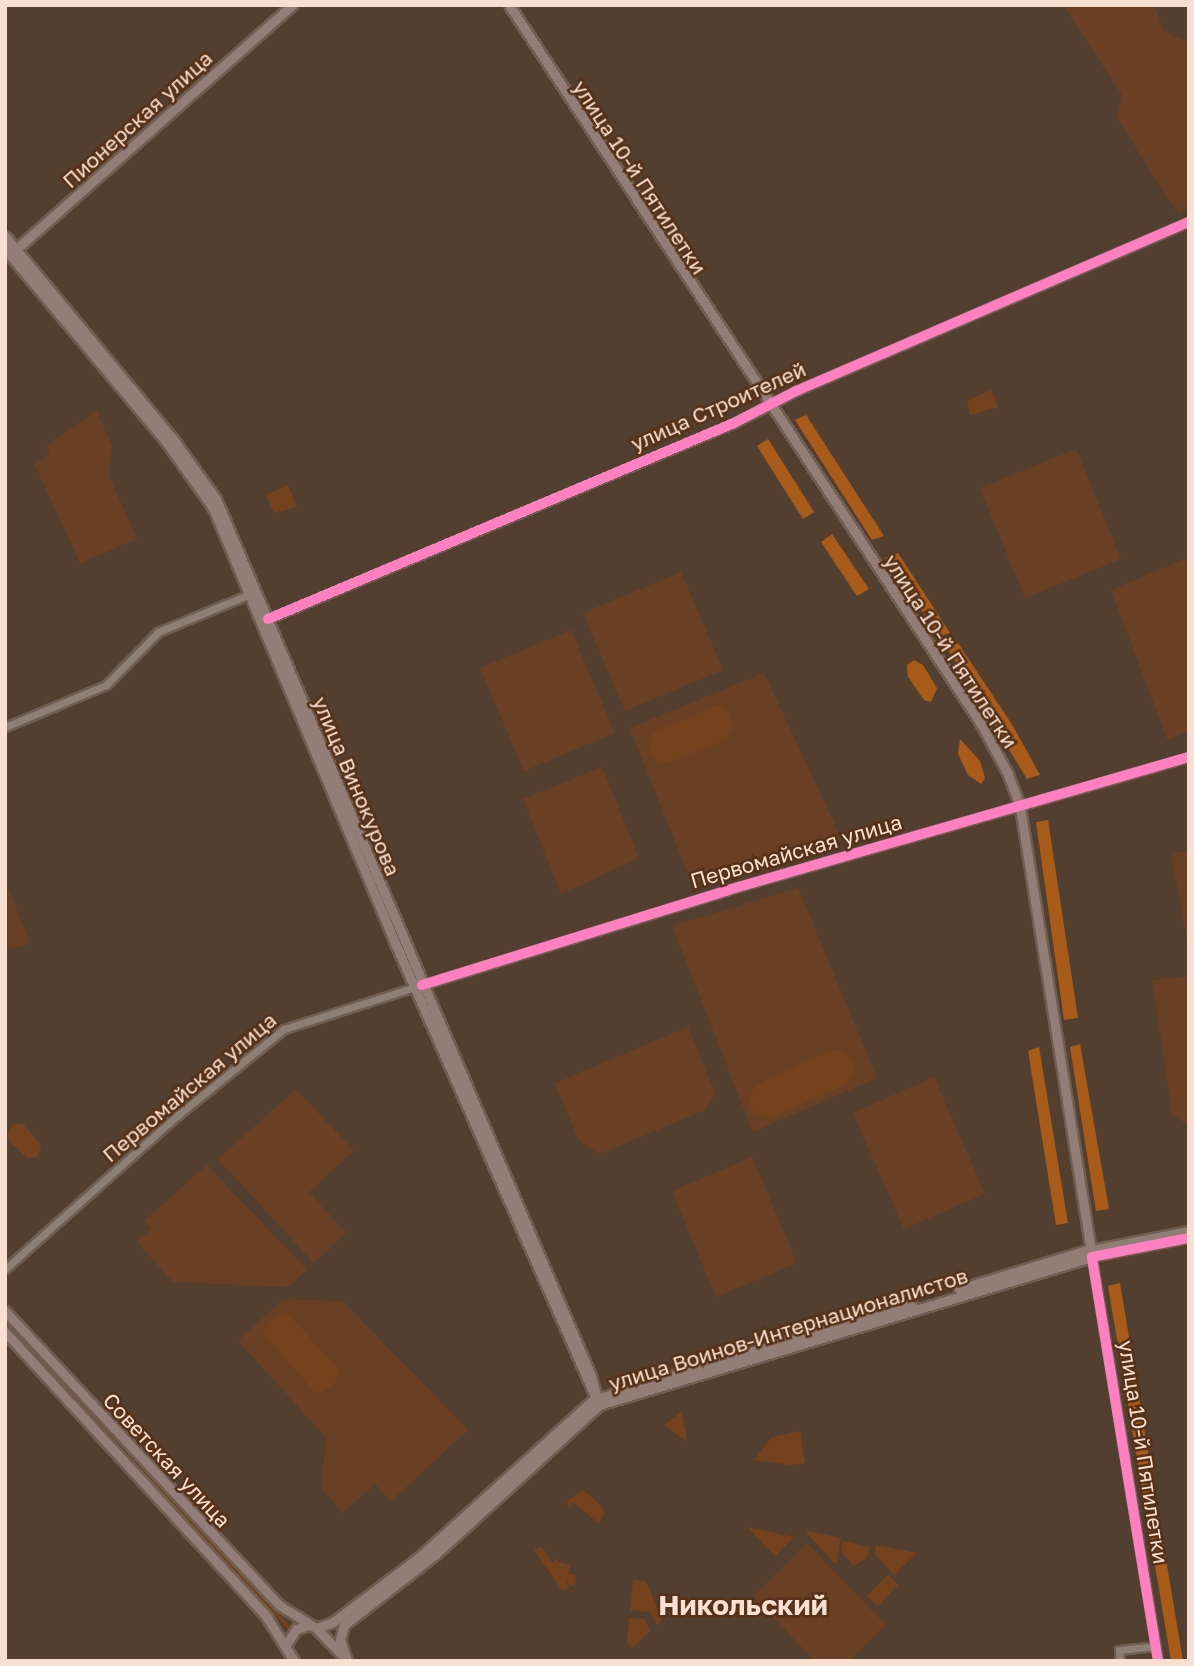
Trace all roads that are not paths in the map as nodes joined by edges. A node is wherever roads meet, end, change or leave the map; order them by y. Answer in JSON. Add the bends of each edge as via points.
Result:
{"nodes":[{"id":1,"x":292,"y":5,"type":"edge"},
{"id":2,"x":509,"y":5,"type":"edge"},
{"id":3,"x":1189,"y":222,"type":"edge"},
{"id":4,"x":5,"y":236,"type":"edge"},
{"id":5,"x":9,"y":253,"type":"edge"},
{"id":6,"x":769,"y":406,"type":"junction"},
{"id":7,"x":253,"y":592,"type":"junction"},
{"id":8,"x":265,"y":620,"type":"junction"},
{"id":9,"x":5,"y":727,"type":"edge"},
{"id":10,"x":1189,"y":757,"type":"edge"},
{"id":11,"x":1020,"y":806,"type":"junction"},
{"id":12,"x":419,"y":986,"type":"junction"},
{"id":13,"x":1189,"y":1230,"type":"edge"},
{"id":14,"x":1189,"y":1238,"type":"edge"},
{"id":15,"x":1092,"y":1253,"type":"junction"},
{"id":16,"x":5,"y":1269,"type":"edge"},
{"id":17,"x":5,"y":1311,"type":"edge"},
{"id":18,"x":5,"y":1332,"type":"edge"},
{"id":19,"x":597,"y":1401,"type":"junction"},
{"id":20,"x":129,"y":1444,"type":"junction"},
{"id":21,"x":117,"y":1454,"type":"junction"},
{"id":22,"x":475,"y":1512,"type":"junction"},
{"id":23,"x":312,"y":1626,"type":"junction"},
{"id":24,"x":286,"y":1645,"type":"junction"},
{"id":25,"x":1156,"y":1646,"type":"junction"},
{"id":26,"x":294,"y":1661,"type":"edge"},
{"id":27,"x":346,"y":1661,"type":"edge"},
{"id":28,"x":1120,"y":1661,"type":"edge"},
{"id":29,"x":1158,"y":1661,"type":"edge"}],
"edges":[{"from":1,"to":5,"type":"main road","name":"Пионерская улица"},
{"from":2,"to":6,"type":"main road","name":"улица 10-й Пятилетки"},
{"from":3,"to":6,"type":"street","name":"улица Строителей"},
{"from":4,"to":5,"type":"main road","name":"улица Винокурова"},
{"from":5,"to":7,"type":"main road","name":"улица Винокурова","via":[[123,384],[202,490]]},
{"from":6,"to":8,"type":"street","name":"улица Строителей"},
{"from":6,"to":11,"type":"main road","name":"улица 10-й Пятилетки","via":[[981,724]]},
{"from":7,"to":8,"type":"main road","name":"улица Винокурова"},
{"from":7,"to":9,"type":"street","via":[[158,632],[106,685]]},
{"from":8,"to":12,"type":"main road","name":"улица Винокурова"},
{"from":10,"to":11,"type":"street","name":"Первомайская улица"},
{"from":11,"to":12,"type":"street","name":"Первомайская улица"},
{"from":11,"to":15,"type":"main road","name":"улица 10-й Пятилетки"},
{"from":12,"to":16,"type":"street","name":"Первомайская улица","via":[[297,1022],[265,1042]]},
{"from":12,"to":19,"type":"main road","name":"улица Винокурова"},
{"from":13,"to":15,"type":"street","name":"улица Воинов-Интернационалистов"},
{"from":14,"to":15,"type":"street","name":"улица Воинов-Интернационалистов"},
{"from":15,"to":19,"type":"main road","name":"улица Воинов-Интернационалистов"},
{"from":15,"to":25,"type":"street","name":"улица 10-й Пятилетки"},
{"from":17,"to":20,"type":"main road","name":"Советская улица"},
{"from":18,"to":21,"type":"main road","name":"Советская улица"},
{"from":19,"to":22,"type":"main road","name":"улица Воинов-Интернационалистов"},
{"from":20,"to":21,"type":"main road"},
{"from":20,"to":23,"type":"main road","name":"Советская улица","via":[[279,1605]]},
{"from":21,"to":24,"type":"main road","name":"Советская улица","via":[[266,1616]]},
{"from":22,"to":23,"type":"main road","name":"улица Воинов-Интернационалистов","via":[[333,1622]]},
{"from":22,"to":27,"type":"main road","name":"улица Воинов-Интернационалистов","via":[[408,1577],[344,1625],[340,1640]]},
{"from":23,"to":24,"type":"main road","name":"улица Воинов-Интернационалистов","via":[[296,1629]]},
{"from":23,"to":27,"type":"main road","name":"Советская улица"},
{"from":24,"to":26,"type":"main road","name":"Советская улица"},
{"from":25,"to":28,"type":"street","via":[[1119,1650]]},
{"from":25,"to":29,"type":"street","name":"улица 10-й Пятилетки"}]}
